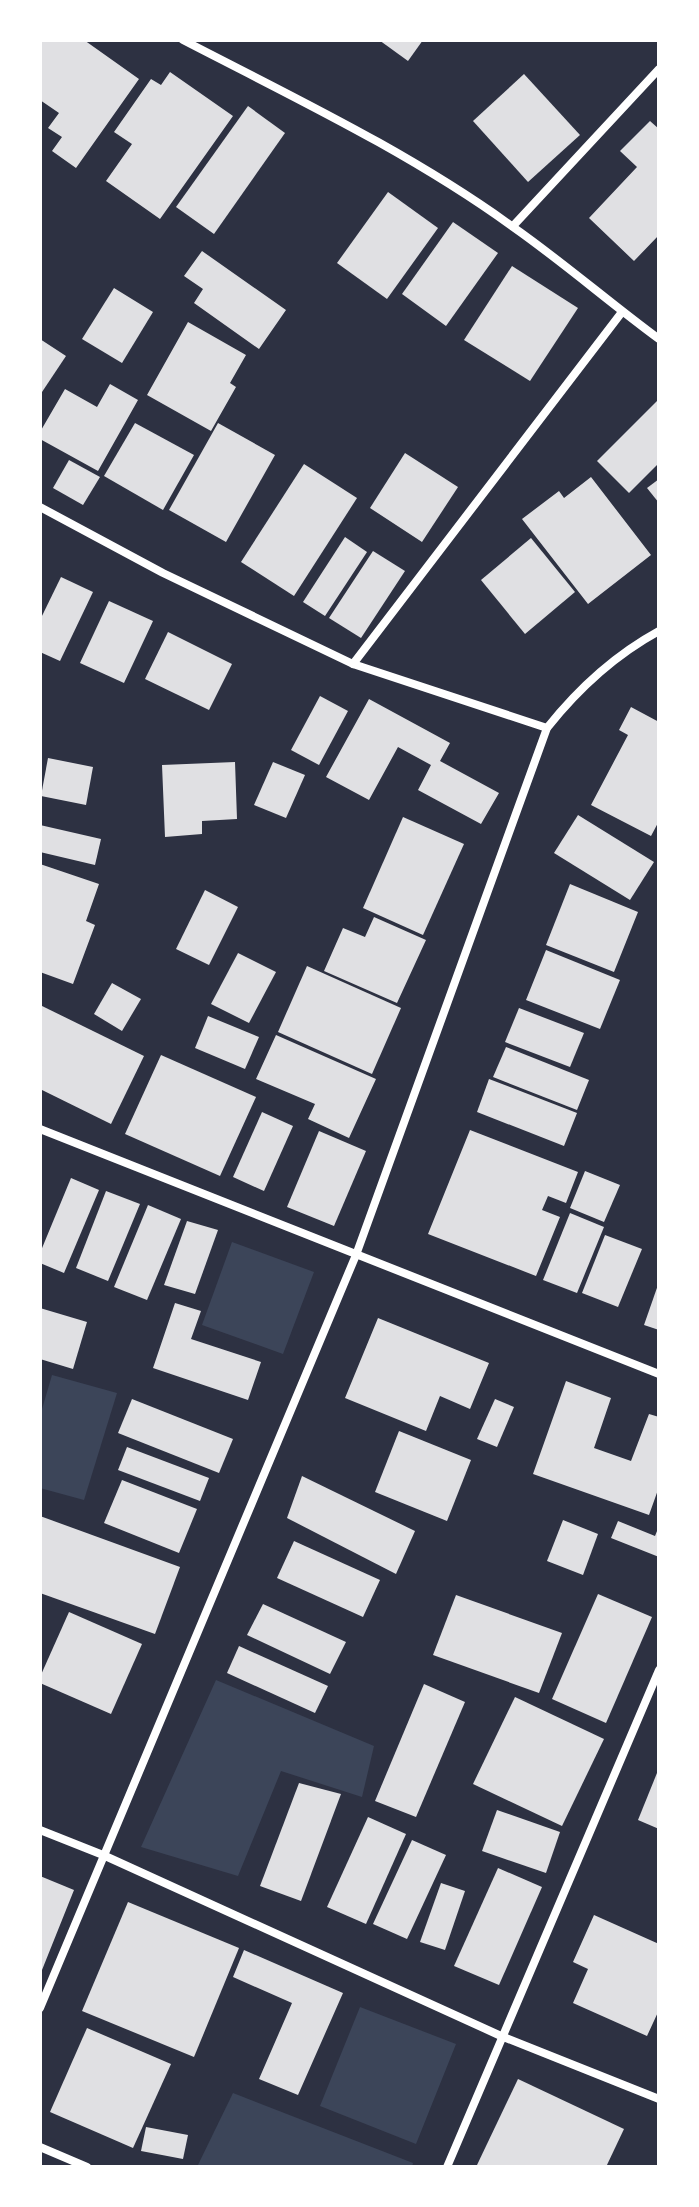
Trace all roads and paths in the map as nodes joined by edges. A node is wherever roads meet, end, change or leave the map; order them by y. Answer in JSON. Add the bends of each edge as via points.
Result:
{"nodes":[{"id":1,"x":183,"y":40,"type":"edge"},
{"id":2,"x":659,"y":69,"type":"edge"},
{"id":3,"x":513,"y":226,"type":"junction"},
{"id":4,"x":622,"y":312,"type":"junction"},
{"id":5,"x":659,"y":339,"type":"edge"},
{"id":6,"x":40,"y":507,"type":"edge"},
{"id":7,"x":659,"y":631,"type":"edge"},
{"id":8,"x":353,"y":664,"type":"junction"},
{"id":9,"x":547,"y":728,"type":"junction"},
{"id":10,"x":40,"y":1129,"type":"edge"},
{"id":11,"x":356,"y":1255,"type":"junction"},
{"id":12,"x":659,"y":1374,"type":"edge"},
{"id":13,"x":659,"y":1670,"type":"edge"},
{"id":14,"x":40,"y":1830,"type":"edge"},
{"id":15,"x":103,"y":1855,"type":"junction"},
{"id":16,"x":40,"y":2008,"type":"edge"},
{"id":17,"x":501,"y":2036,"type":"junction"},
{"id":18,"x":659,"y":2099,"type":"edge"},
{"id":19,"x":40,"y":2147,"type":"edge"},
{"id":20,"x":87,"y":2167,"type":"edge"},
{"id":21,"x":447,"y":2167,"type":"edge"}],
"edges":[{"from":1,"to":3,"type":"street","via":[[322,112]]},
{"from":2,"to":3,"type":"street"},
{"from":3,"to":4,"type":"street"},
{"from":4,"to":5,"type":"street"},
{"from":4,"to":8,"type":"street"},
{"from":6,"to":8,"type":"street"},
{"from":7,"to":9,"type":"street","via":[[572,695]]},
{"from":8,"to":9,"type":"street"},
{"from":9,"to":11,"type":"street"},
{"from":10,"to":11,"type":"street"},
{"from":11,"to":12,"type":"street"},
{"from":11,"to":15,"type":"street"},
{"from":13,"to":17,"type":"street"},
{"from":14,"to":15,"type":"street"},
{"from":15,"to":16,"type":"street"},
{"from":15,"to":17,"type":"street"},
{"from":17,"to":18,"type":"street"},
{"from":17,"to":21,"type":"street"},
{"from":19,"to":20,"type":"street"}]}
